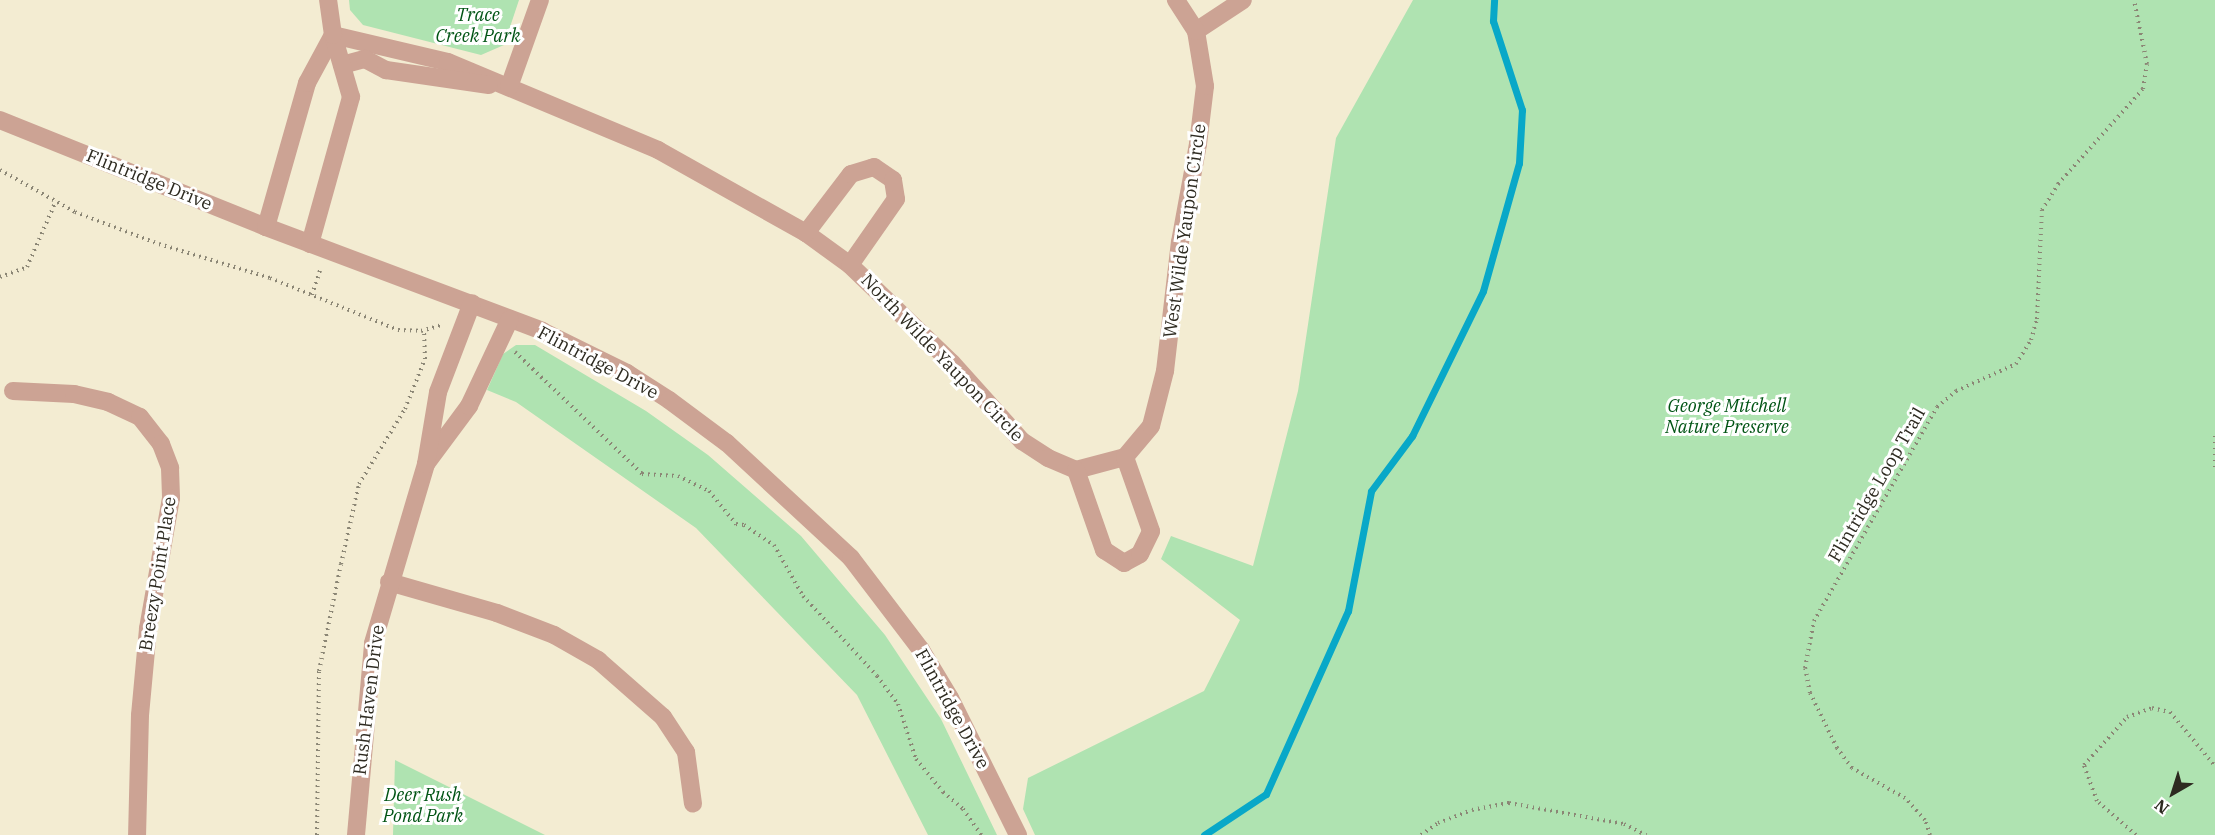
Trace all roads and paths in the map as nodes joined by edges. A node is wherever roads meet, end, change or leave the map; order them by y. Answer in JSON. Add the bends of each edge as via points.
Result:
{"nodes":[{"id":1,"x":328,"y":0,"type":"edge"},
{"id":2,"x":540,"y":0,"type":"edge"},
{"id":3,"x":1176,"y":0,"type":"edge"},
{"id":4,"x":1243,"y":0,"type":"edge"},
{"id":5,"x":2134,"y":0,"type":"edge"},
{"id":6,"x":1196,"y":31,"type":"junction"},
{"id":7,"x":333,"y":35,"type":"junction"},
{"id":8,"x":342,"y":65,"type":"junction"},
{"id":9,"x":509,"y":87,"type":"junction"},
{"id":10,"x":0,"y":120,"type":"edge"},
{"id":11,"x":0,"y":170,"type":"edge"},
{"id":12,"x":56,"y":201,"type":"junction"},
{"id":13,"x":266,"y":227,"type":"junction"},
{"id":14,"x":806,"y":233,"type":"junction"},
{"id":15,"x":310,"y":244,"type":"junction"},
{"id":16,"x":324,"y":259,"type":"dead end"},
{"id":17,"x":850,"y":265,"type":"junction"},
{"id":18,"x":0,"y":277,"type":"edge"},
{"id":19,"x":312,"y":295,"type":"junction"},
{"id":20,"x":472,"y":303,"type":"junction"},
{"id":21,"x":510,"y":319,"type":"junction"},
{"id":22,"x":460,"y":329,"type":"junction"},
{"id":23,"x":424,"y":330,"type":"junction"},
{"id":24,"x":499,"y":343,"type":"junction"},
{"id":25,"x":13,"y":391,"type":"dead end"},
{"id":26,"x":2215,"y":436,"type":"edge"},
{"id":27,"x":1125,"y":457,"type":"junction"},
{"id":28,"x":426,"y":464,"type":"junction"},
{"id":29,"x":1076,"y":470,"type":"junction"},
{"id":30,"x":2215,"y":470,"type":"edge"},
{"id":31,"x":389,"y":582,"type":"junction"},
{"id":32,"x":2215,"y":766,"type":"edge"},
{"id":33,"x":693,"y":804,"type":"dead end"},
{"id":34,"x":137,"y":835,"type":"edge"},
{"id":35,"x":317,"y":835,"type":"edge"},
{"id":36,"x":356,"y":835,"type":"edge"},
{"id":37,"x":981,"y":835,"type":"edge"},
{"id":38,"x":1018,"y":835,"type":"edge"},
{"id":39,"x":1421,"y":835,"type":"edge"},
{"id":40,"x":1646,"y":835,"type":"edge"},
{"id":41,"x":1930,"y":835,"type":"edge"},
{"id":42,"x":2136,"y":835,"type":"edge"}],
"edges":[{"from":1,"to":7,"type":"street"},
{"from":2,"to":9,"type":"street"},
{"from":3,"to":6,"type":"street","name":"West Wilde Yaupon Circle"},
{"from":4,"to":6,"type":"street"},
{"from":5,"to":41,"type":"path","name":"Flintridge Loop Trail","via":[[2147,64],[2143,89],[2058,184],[2042,210],[2037,319],[2031,340],[2016,364],[1956,391],[1938,407],[1814,621],[1805,668],[1810,693],[1837,748],[1852,768],[1905,798],[1925,820]]},
{"from":6,"to":27,"type":"street","name":"West Wilde Yaupon Circle","via":[[1204,86],[1165,371],[1150,426]]},
{"from":7,"to":8,"type":"street"},
{"from":7,"to":9,"type":"street","name":"North Wilde Yaupon Circle","via":[[448,62]]},
{"from":7,"to":13,"type":"street","via":[[307,83]]},
{"from":8,"to":9,"type":"street","name":"North Wilde Yaupon Circle","via":[[365,59],[386,70]]},
{"from":8,"to":15,"type":"street","via":[[351,97]]},
{"from":9,"to":14,"type":"street","name":"North Wilde Yaupon Circle","via":[[658,150]]},
{"from":10,"to":13,"type":"street","name":"Flintridge Drive"},
{"from":11,"to":12,"type":"path"},
{"from":12,"to":18,"type":"path","via":[[27,267]]},
{"from":12,"to":19,"type":"path","via":[[159,244]]},
{"from":13,"to":15,"type":"street","name":"Flintridge Drive"},
{"from":14,"to":17,"type":"street","name":"North Wilde Yaupon Circle"},
{"from":14,"to":17,"type":"street","via":[[851,174],[874,167],[893,180],[896,199]]},
{"from":15,"to":20,"type":"street","name":"Flintridge Drive"},
{"from":16,"to":19,"type":"path"},
{"from":17,"to":29,"type":"street","name":"North Wilde Yaupon Circle","via":[[952,363],[1022,441]]},
{"from":19,"to":23,"type":"path","via":[[398,330]]},
{"from":20,"to":21,"type":"street","name":"Flintridge Drive"},
{"from":20,"to":22,"type":"street","name":"Rush Haven Drive"},
{"from":21,"to":24,"type":"street","name":"Rush Haven Drive"},
{"from":21,"to":38,"type":"street","name":"Flintridge Drive","via":[[627,374],[669,400],[727,443],[851,558],[945,688]]},
{"from":22,"to":23,"type":"path","via":[[447,324]]},
{"from":22,"to":28,"type":"street","name":"Rush Haven Drive","via":[[430,423]]},
{"from":23,"to":35,"type":"path","via":[[425,359],[405,409],[359,484],[339,575],[319,671]]},
{"from":24,"to":28,"type":"street","name":"Rush Haven Drive","via":[[469,406]]},
{"from":24,"to":37,"type":"path","via":[[512,348],[642,474],[678,476],[709,491],[736,524],[774,545],[803,596],[898,704],[916,759],[963,809]]},
{"from":25,"to":34,"type":"street","name":"Breezy Point Place","via":[[74,394],[108,402],[140,417],[161,444],[170,468],[171,498],[148,629],[140,715]]},
{"from":26,"to":30,"type":"path"},
{"from":27,"to":29,"type":"street"},
{"from":27,"to":29,"type":"street","via":[[1151,531],[1140,554],[1124,563],[1104,550]]},
{"from":28,"to":31,"type":"street","name":"Rush Haven Drive"},
{"from":31,"to":33,"type":"street","via":[[496,613],[554,635],[598,660],[663,717],[686,752]]},
{"from":31,"to":36,"type":"street","name":"Rush Haven Drive","via":[[373,643]]},
{"from":32,"to":42,"type":"path","via":[[2170,712],[2152,708],[2127,717],[2084,765],[2097,801]]},
{"from":39,"to":40,"type":"path","via":[[1438,823],[1472,810],[1509,803],[1624,824]]}]}
